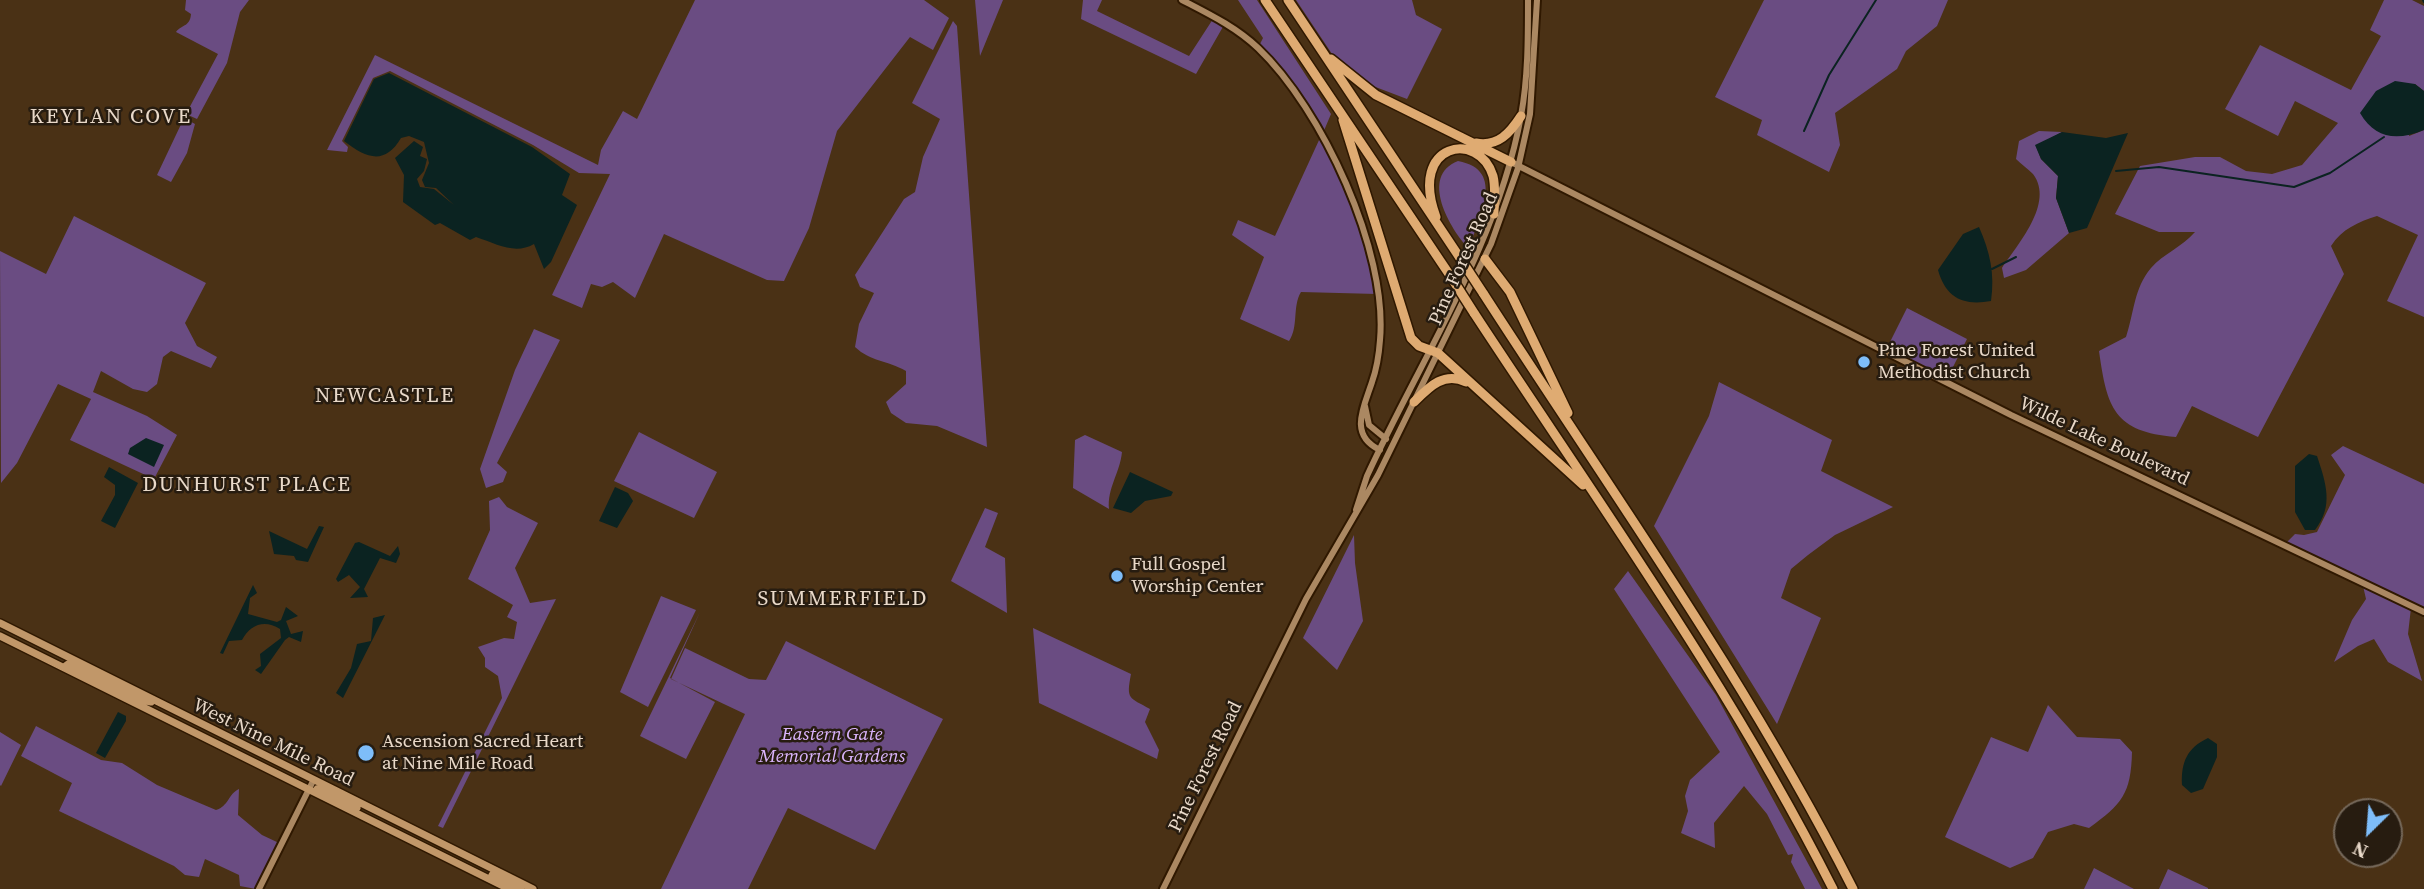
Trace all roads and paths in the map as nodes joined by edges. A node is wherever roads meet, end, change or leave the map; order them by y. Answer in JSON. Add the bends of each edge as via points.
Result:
{"nodes":[{"id":1,"x":1182,"y":0,"type":"edge"},
{"id":2,"x":1265,"y":0,"type":"edge"},
{"id":3,"x":1288,"y":0,"type":"edge"},
{"id":4,"x":1528,"y":0,"type":"edge"},
{"id":5,"x":1537,"y":0,"type":"edge"},
{"id":6,"x":1321,"y":50,"type":"junction"},
{"id":7,"x":1521,"y":116,"type":"junction"},
{"id":8,"x":1343,"y":120,"type":"junction"},
{"id":9,"x":1463,"y":138,"type":"junction"},
{"id":10,"x":1515,"y":165,"type":"junction"},
{"id":11,"x":1494,"y":214,"type":"junction"},
{"id":12,"x":1439,"y":229,"type":"junction"},
{"id":13,"x":1485,"y":259,"type":"junction"},
{"id":14,"x":1434,"y":352,"type":"junction"},
{"id":15,"x":1480,"y":391,"type":"junction"},
{"id":16,"x":1365,"y":402,"type":"junction"},
{"id":17,"x":1414,"y":402,"type":"junction"},
{"id":18,"x":1393,"y":423,"type":"junction"},
{"id":19,"x":1375,"y":430,"type":"junction"},
{"id":20,"x":1578,"y":437,"type":"junction"},
{"id":21,"x":1386,"y":438,"type":"junction"},
{"id":22,"x":1392,"y":445,"type":"junction"},
{"id":23,"x":1380,"y":449,"type":"junction"},
{"id":24,"x":1389,"y":453,"type":"junction"},
{"id":25,"x":1603,"y":508,"type":"junction"},
{"id":26,"x":1356,"y":510,"type":"junction"},
{"id":27,"x":2424,"y":612,"type":"edge"},
{"id":28,"x":0,"y":623,"type":"edge"},
{"id":29,"x":0,"y":630,"type":"edge"},
{"id":30,"x":0,"y":636,"type":"edge"},
{"id":31,"x":68,"y":657,"type":"junction"},
{"id":32,"x":63,"y":667,"type":"junction"},
{"id":33,"x":156,"y":702,"type":"junction"},
{"id":34,"x":221,"y":746,"type":"junction"},
{"id":35,"x":313,"y":781,"type":"junction"},
{"id":36,"x":309,"y":790,"type":"junction"},
{"id":37,"x":400,"y":824,"type":"junction"},
{"id":38,"x":472,"y":870,"type":"junction"},
{"id":39,"x":259,"y":889,"type":"edge"},
{"id":40,"x":509,"y":889,"type":"edge"},
{"id":41,"x":521,"y":889,"type":"edge"},
{"id":42,"x":533,"y":889,"type":"edge"},
{"id":43,"x":1163,"y":889,"type":"edge"},
{"id":44,"x":1833,"y":889,"type":"edge"},
{"id":45,"x":1853,"y":889,"type":"edge"}],
"edges":[{"from":1,"to":16,"type":"street","via":[[1227,24],[1268,59],[1343,172],[1375,274],[1381,311],[1377,364]]},
{"from":2,"to":8,"type":"highway"},
{"from":3,"to":6,"type":"highway"},
{"from":4,"to":7,"type":"street","name":"Pine Forest Road"},
{"from":5,"to":10,"type":"street","name":"Pine Forest Road","via":[[1534,89]]},
{"from":6,"to":9,"type":"highway","via":[[1369,91]]},
{"from":6,"to":12,"type":"highway"},
{"from":7,"to":9,"type":"highway","via":[[1510,132],[1494,142],[1482,144]]},
{"from":7,"to":10,"type":"street","name":"Pine Forest Road"},
{"from":8,"to":14,"type":"highway","via":[[1406,328],[1415,343]]},
{"from":8,"to":25,"type":"highway","bridge":true},
{"from":9,"to":10,"type":"highway"},
{"from":10,"to":11,"type":"street","name":"Pine Forest Road"},
{"from":10,"to":13,"type":"street","name":"Pine Forest Road"},
{"from":10,"to":27,"type":"street","name":"Wilde Lake Boulevard","via":[[2011,415]]},
{"from":11,"to":12,"type":"highway","via":[[1495,186],[1487,163],[1469,150],[1452,150],[1436,160],[1428,176],[1429,199]]},
{"from":11,"to":14,"type":"street","name":"Pine Forest Road"},
{"from":12,"to":20,"type":"highway","bridge":true},
{"from":13,"to":14,"type":"street","name":"Pine Forest Road"},
{"from":13,"to":20,"type":"highway","via":[[1510,292]]},
{"from":14,"to":15,"type":"highway"},
{"from":14,"to":17,"type":"street","name":"Pine Forest Road"},
{"from":14,"to":18,"type":"street","name":"Pine Forest Road"},
{"from":15,"to":17,"type":"highway","via":[[1463,380],[1443,379]]},
{"from":15,"to":25,"type":"highway","via":[[1563,464]]},
{"from":16,"to":19,"type":"street","via":[[1366,421]]},
{"from":16,"to":23,"type":"street","via":[[1360,416],[1362,432],[1370,445]]},
{"from":17,"to":22,"type":"street","name":"Pine Forest Road"},
{"from":18,"to":19,"type":"street"},
{"from":18,"to":21,"type":"street","name":"Pine Forest Road"},
{"from":19,"to":21,"type":"street"},
{"from":20,"to":45,"type":"highway","via":[[1730,668]]},
{"from":21,"to":22,"type":"street"},
{"from":21,"to":23,"type":"street","name":"Pine Forest Road"},
{"from":22,"to":24,"type":"street","name":"Pine Forest Road"},
{"from":23,"to":24,"type":"street"},
{"from":23,"to":26,"type":"street","name":"Pine Forest Road"},
{"from":24,"to":26,"type":"street","name":"Pine Forest Road"},
{"from":25,"to":44,"type":"highway","via":[[1734,709]]},
{"from":26,"to":43,"type":"street","name":"Pine Forest Road","via":[[1306,599]]},
{"from":28,"to":31,"type":"main road","name":"West Nine Mile Road"},
{"from":29,"to":31,"type":"main road","via":[[55,658]]},
{"from":30,"to":32,"type":"main road","name":"West Nine Mile Road"},
{"from":31,"to":33,"type":"main road","name":"West Nine Mile Road"},
{"from":32,"to":33,"type":"main road","via":[[68,664],[141,700]]},
{"from":32,"to":34,"type":"main road","name":"West Nine Mile Road"},
{"from":33,"to":35,"type":"main road","name":"West Nine Mile Road"},
{"from":34,"to":35,"type":"main road","via":[[231,746],[302,781]]},
{"from":34,"to":36,"type":"main road","name":"West Nine Mile Road"},
{"from":35,"to":36,"type":"street"},
{"from":35,"to":37,"type":"main road","name":"West Nine Mile Road"},
{"from":36,"to":37,"type":"main road","via":[[316,788],[393,825]]},
{"from":36,"to":38,"type":"main road","name":"West Nine Mile Road"},
{"from":36,"to":39,"type":"street"},
{"from":37,"to":42,"type":"main road","name":"West Nine Mile Road"},
{"from":38,"to":40,"type":"main road","name":"West Nine Mile Road"},
{"from":38,"to":41,"type":"main road"}]}
